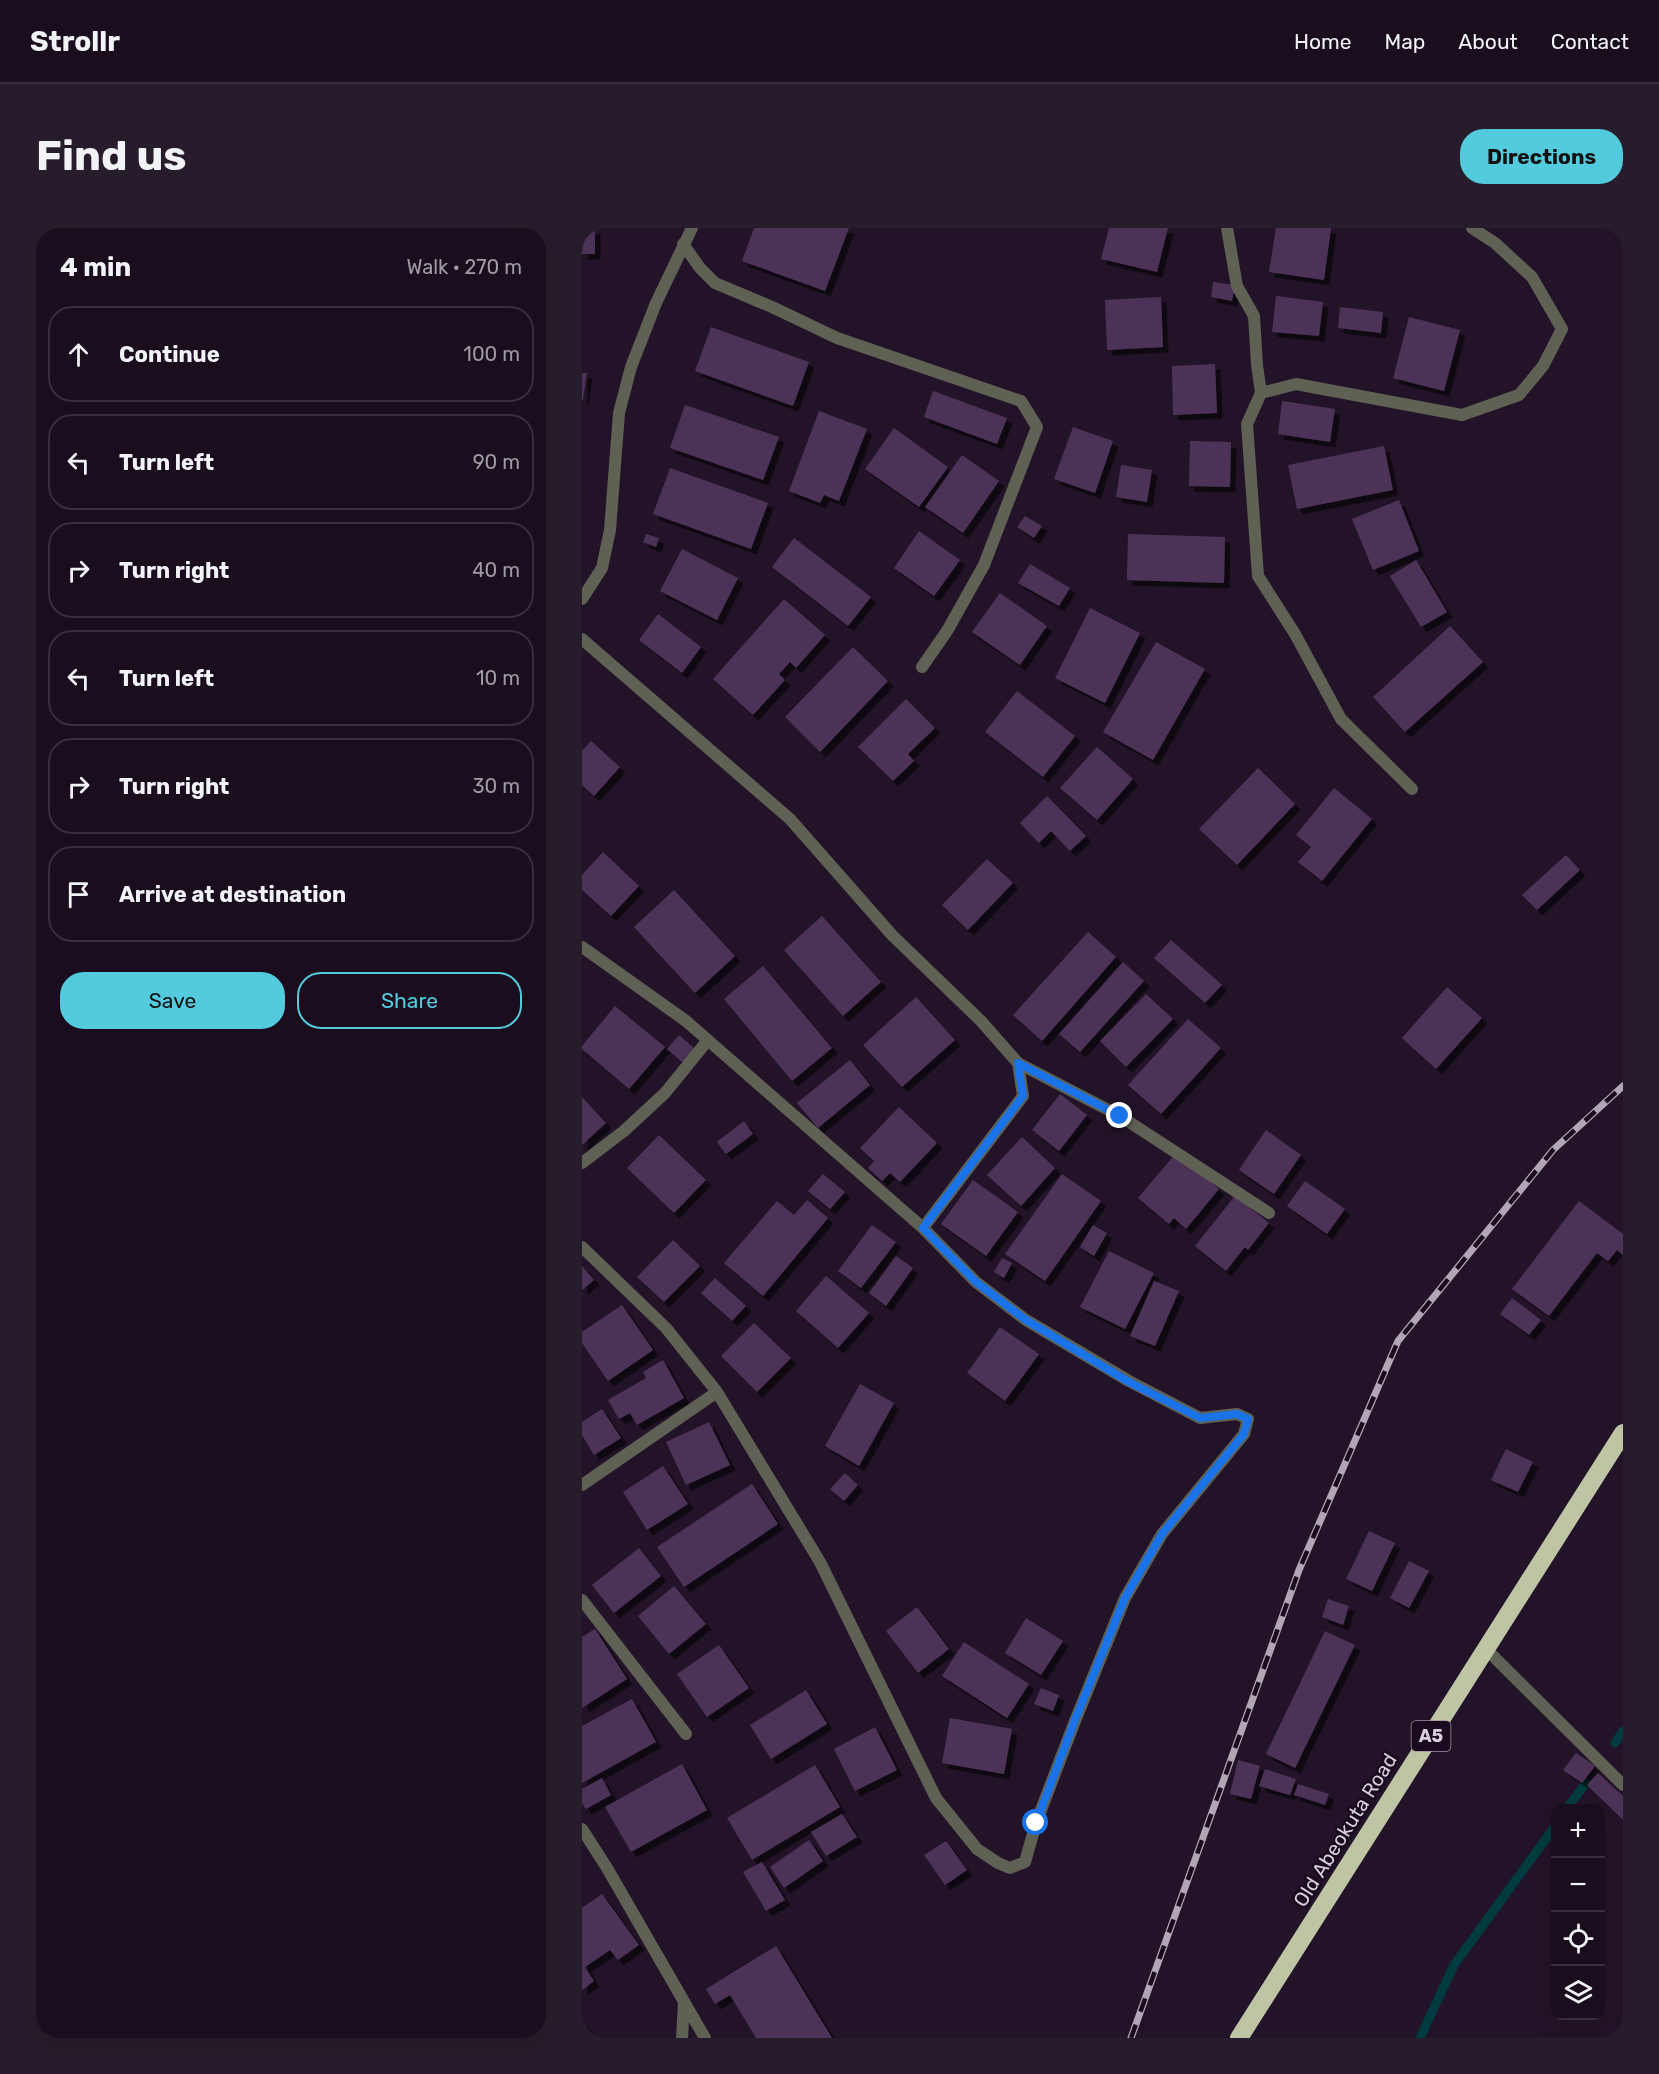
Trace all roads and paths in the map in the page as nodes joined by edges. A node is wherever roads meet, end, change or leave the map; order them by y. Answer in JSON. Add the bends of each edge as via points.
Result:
{"nodes":[{"id":1,"x":692,"y":228,"type":"edge"},
{"id":2,"x":1227,"y":228,"type":"edge"},
{"id":3,"x":1472,"y":228,"type":"edge"},
{"id":4,"x":683,"y":244,"type":"junction"},
{"id":5,"x":1261,"y":393,"type":"junction"},
{"id":6,"x":582,"y":599,"type":"edge"},
{"id":7,"x":582,"y":639,"type":"edge"},
{"id":8,"x":922,"y":667,"type":"dead end"},
{"id":9,"x":1412,"y":789,"type":"dead end"},
{"id":10,"x":582,"y":947,"type":"edge"},
{"id":11,"x":708,"y":1040,"type":"junction"},
{"id":12,"x":1018,"y":1063,"type":"junction"},
{"id":13,"x":582,"y":1163,"type":"edge"},
{"id":14,"x":1269,"y":1213,"type":"dead end"},
{"id":15,"x":923,"y":1228,"type":"junction"},
{"id":16,"x":582,"y":1247,"type":"edge"},
{"id":17,"x":717,"y":1392,"type":"junction"},
{"id":18,"x":1623,"y":1432,"type":"edge"},
{"id":19,"x":582,"y":1485,"type":"edge"},
{"id":20,"x":582,"y":1600,"type":"edge"},
{"id":21,"x":1486,"y":1648,"type":"junction"},
{"id":22,"x":686,"y":1734,"type":"dead end"},
{"id":23,"x":1623,"y":1785,"type":"edge"},
{"id":24,"x":582,"y":1829,"type":"edge"},
{"id":25,"x":684,"y":2002,"type":"junction"},
{"id":26,"x":682,"y":2038,"type":"edge"},
{"id":27,"x":705,"y":2038,"type":"edge"},
{"id":28,"x":1239,"y":2038,"type":"edge"}],
"edges":[{"from":1,"to":4,"type":"street"},
{"from":2,"to":5,"type":"street","via":[[1238,286],[1254,316]]},
{"from":3,"to":5,"type":"street","via":[[1532,277],[1562,329],[1543,366],[1519,395],[1462,415],[1296,384]]},
{"from":4,"to":6,"type":"street","via":[[631,367],[618,413],[610,530],[603,568]]},
{"from":4,"to":8,"type":"street","via":[[715,283],[837,338],[1021,401],[1037,427],[984,565]]},
{"from":5,"to":9,"type":"street","via":[[1247,424],[1258,576],[1341,719]]},
{"from":7,"to":12,"type":"street","via":[[790,819],[892,935],[981,1021]]},
{"from":10,"to":11,"type":"street"},
{"from":11,"to":13,"type":"street","via":[[665,1093]]},
{"from":11,"to":15,"type":"street"},
{"from":12,"to":14,"type":"street","via":[[1120,1116]]},
{"from":12,"to":15,"type":"street","via":[[1023,1096]]},
{"from":15,"to":17,"type":"street","via":[[976,1282],[1026,1320],[1129,1382],[1200,1418],[1237,1414],[1248,1419],[1244,1434],[1162,1534],[1125,1598],[1036,1823],[1025,1862],[1010,1868],[977,1849],[936,1798],[820,1562]]},
{"from":16,"to":17,"type":"street","via":[[666,1328]]},
{"from":17,"to":19,"type":"street"},
{"from":18,"to":21,"type":"highway","name":"Old Abeokuta Road","number":"A5"},
{"from":20,"to":22,"type":"street"},
{"from":21,"to":23,"type":"street"},
{"from":21,"to":28,"type":"highway","name":"Old Abeokuta Road","number":"A5"},
{"from":24,"to":25,"type":"street"},
{"from":25,"to":26,"type":"street"},
{"from":25,"to":27,"type":"street"}]}
